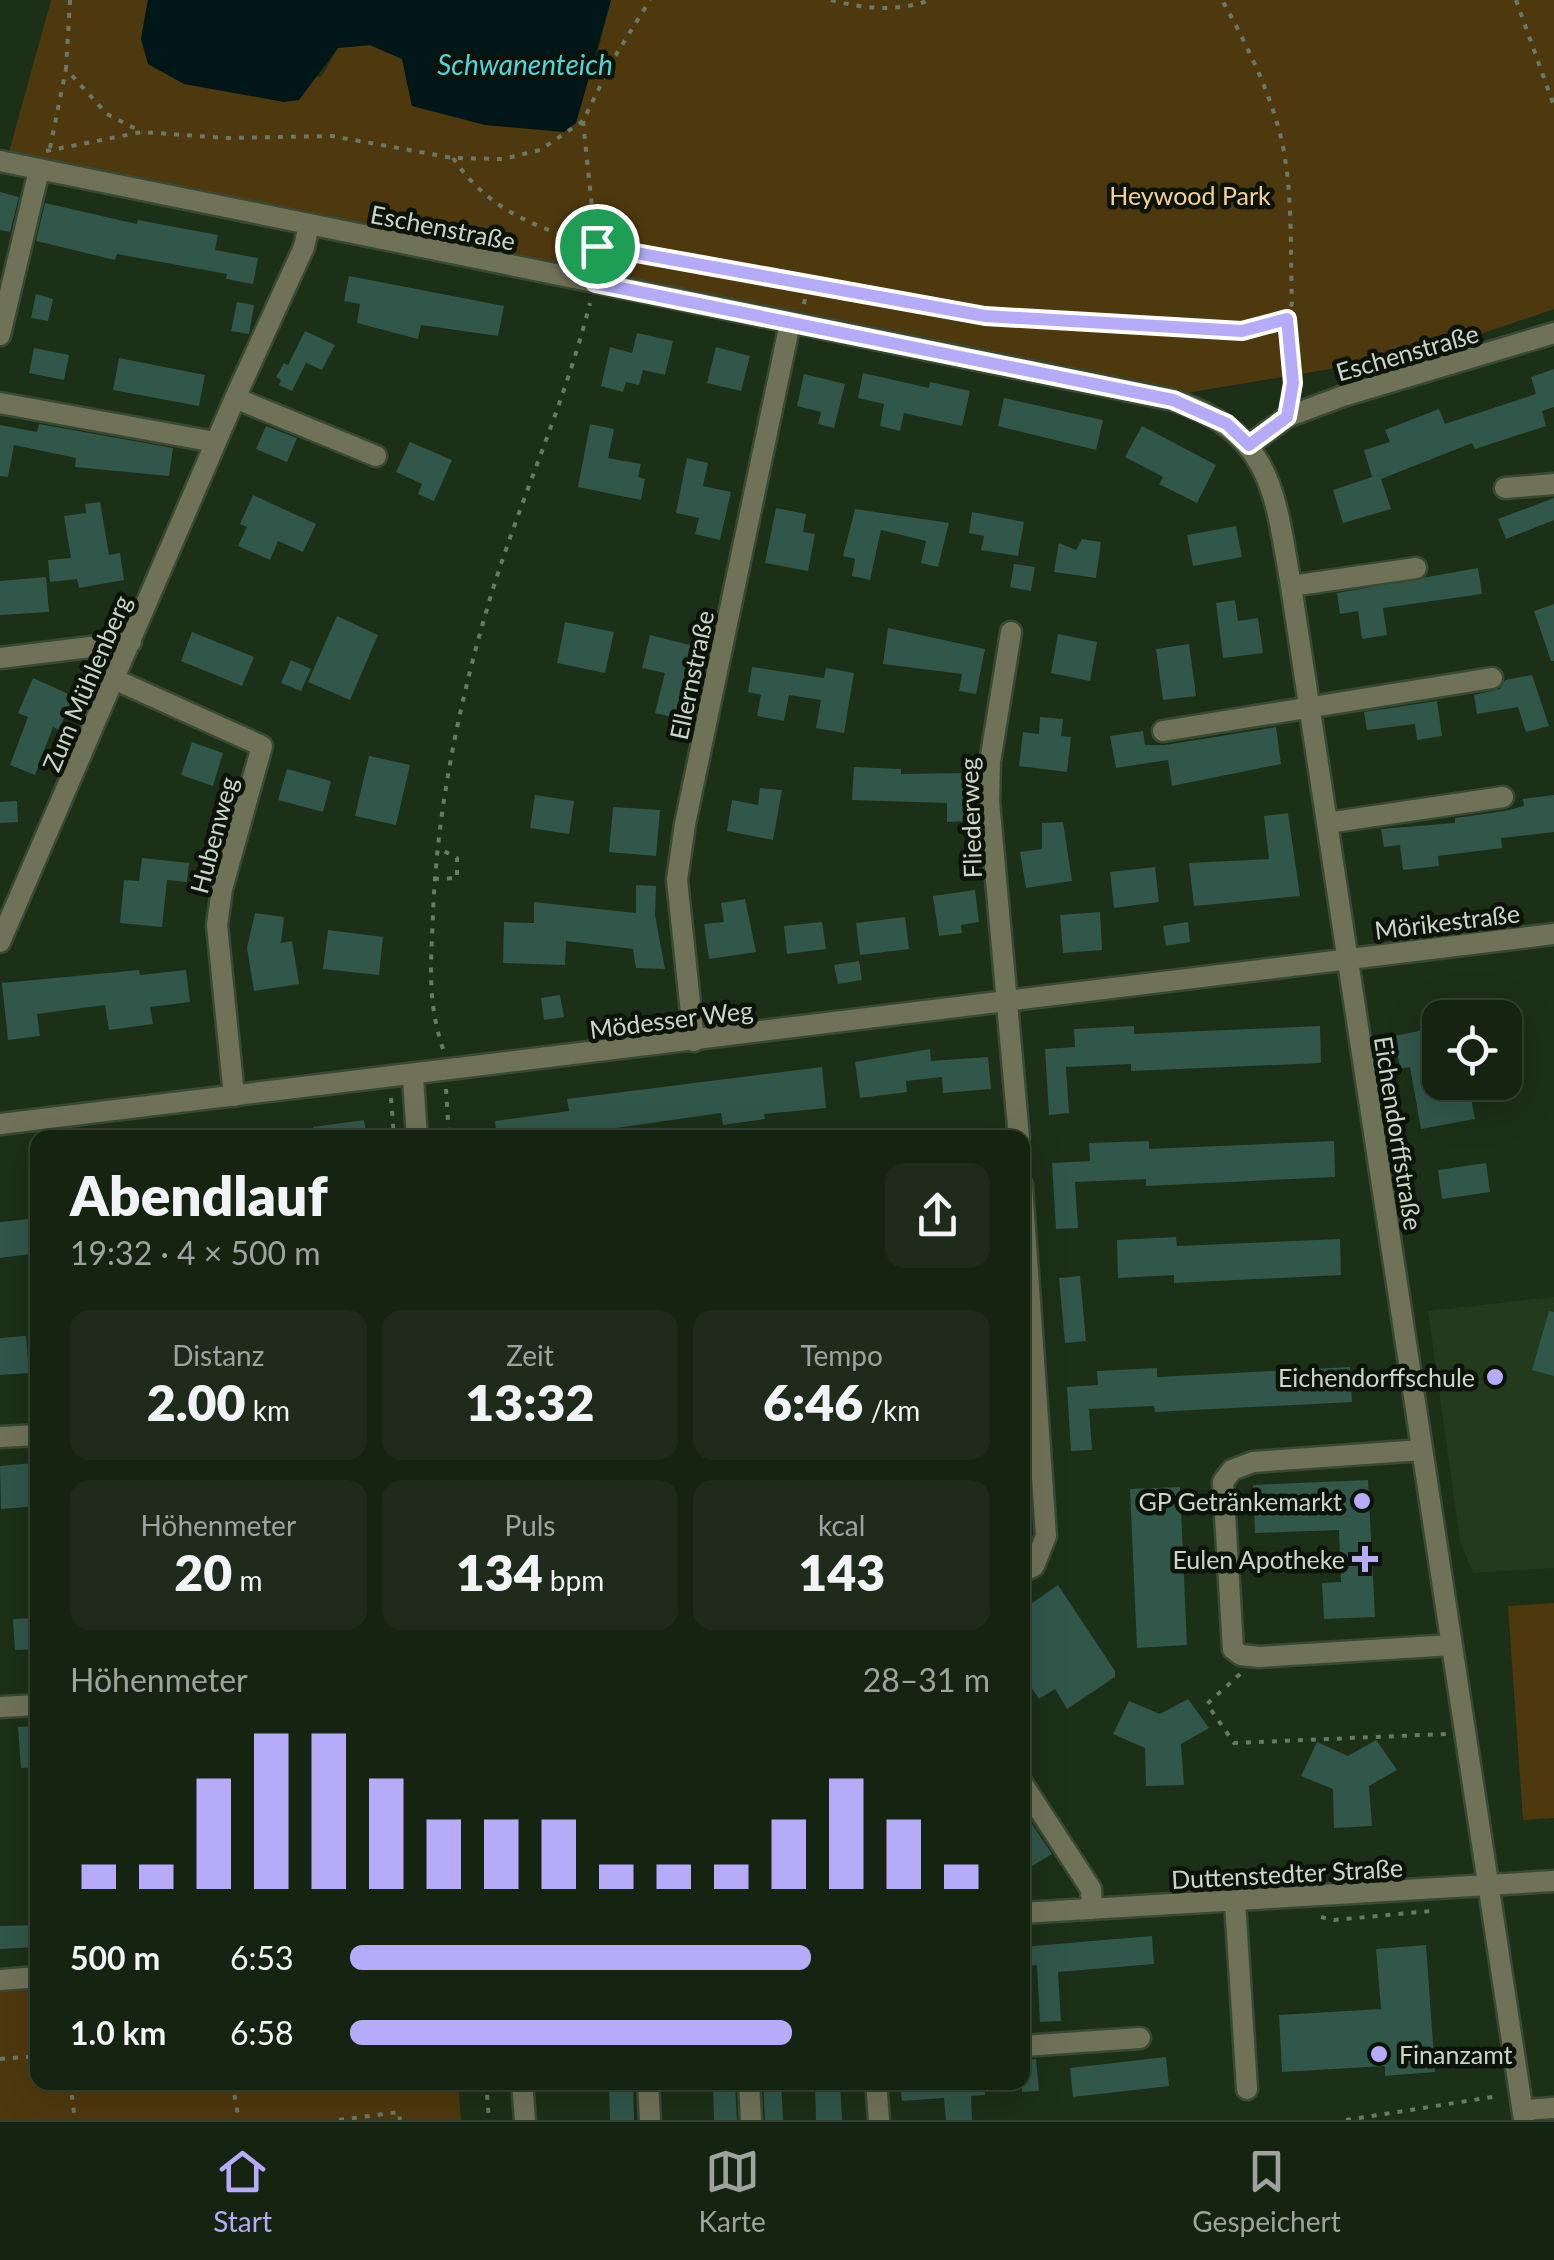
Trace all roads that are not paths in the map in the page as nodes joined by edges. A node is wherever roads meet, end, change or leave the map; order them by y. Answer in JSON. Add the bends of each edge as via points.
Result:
{"nodes":[{"id":1,"x":0,"y":162,"type":"edge"},
{"id":2,"x":39,"y":170,"type":"junction"},
{"id":3,"x":309,"y":225,"type":"junction"},
{"id":4,"x":790,"y":322,"type":"junction"},
{"id":5,"x":1554,"y":333,"type":"edge"},
{"id":6,"x":0,"y":335,"type":"edge"},
{"id":7,"x":234,"y":398,"type":"junction"},
{"id":8,"x":0,"y":404,"type":"edge"},
{"id":9,"x":215,"y":442,"type":"junction"},
{"id":10,"x":1249,"y":445,"type":"junction"},
{"id":11,"x":376,"y":456,"type":"dead end"},
{"id":12,"x":1554,"y":484,"type":"edge"},
{"id":13,"x":1505,"y":488,"type":"dead end"},
{"id":14,"x":1416,"y":568,"type":"dead end"},
{"id":15,"x":1291,"y":586,"type":"junction"},
{"id":16,"x":1011,"y":632,"type":"dead end"},
{"id":17,"x":131,"y":642,"type":"junction"},
{"id":18,"x":0,"y":658,"type":"edge"},
{"id":19,"x":1492,"y":678,"type":"dead end"},
{"id":20,"x":116,"y":680,"type":"junction"},
{"id":21,"x":1310,"y":708,"type":"junction"},
{"id":22,"x":1162,"y":731,"type":"dead end"},
{"id":23,"x":1504,"y":796,"type":"dead end"},
{"id":24,"x":1327,"y":823,"type":"junction"},
{"id":25,"x":1554,"y":934,"type":"edge"},
{"id":26,"x":0,"y":942,"type":"edge"},
{"id":27,"x":1347,"y":958,"type":"junction"},
{"id":28,"x":1010,"y":1003,"type":"junction"},
{"id":29,"x":694,"y":1041,"type":"junction"},
{"id":30,"x":413,"y":1077,"type":"junction"},
{"id":31,"x":234,"y":1096,"type":"junction"},
{"id":32,"x":0,"y":1124,"type":"edge"},
{"id":33,"x":417,"y":1130,"type":"edge"},
{"id":34,"x":1018,"y":1130,"type":"edge"},
{"id":35,"x":1030,"y":1350,"type":"edge"},
{"id":36,"x":30,"y":1435,"type":"edge"},
{"id":37,"x":0,"y":1437,"type":"edge"},
{"id":38,"x":1422,"y":1450,"type":"junction"},
{"id":39,"x":1030,"y":1568,"type":"edge"},
{"id":40,"x":1452,"y":1645,"type":"junction"},
{"id":41,"x":30,"y":1705,"type":"edge"},
{"id":42,"x":0,"y":1707,"type":"edge"},
{"id":43,"x":1030,"y":1795,"type":"edge"},
{"id":44,"x":1554,"y":1881,"type":"edge"},
{"id":45,"x":1488,"y":1885,"type":"junction"},
{"id":46,"x":1235,"y":1902,"type":"junction"},
{"id":47,"x":1092,"y":1909,"type":"junction"},
{"id":48,"x":1030,"y":1913,"type":"edge"},
{"id":49,"x":30,"y":1978,"type":"edge"},
{"id":50,"x":0,"y":1980,"type":"edge"},
{"id":51,"x":1140,"y":2038,"type":"dead end"},
{"id":52,"x":1030,"y":2045,"type":"edge"},
{"id":53,"x":1247,"y":2089,"type":"dead end"},
{"id":54,"x":523,"y":2090,"type":"edge"},
{"id":55,"x":648,"y":2090,"type":"edge"},
{"id":56,"x":749,"y":2090,"type":"edge"},
{"id":57,"x":877,"y":2090,"type":"edge"},
{"id":58,"x":1522,"y":2108,"type":"edge"},
{"id":59,"x":1554,"y":2108,"type":"edge"},
{"id":60,"x":525,"y":2120,"type":"edge"},
{"id":61,"x":650,"y":2120,"type":"edge"},
{"id":62,"x":751,"y":2120,"type":"edge"},
{"id":63,"x":879,"y":2120,"type":"edge"}],
"edges":[{"from":1,"to":2,"type":"street","name":"Eschenstraße"},
{"from":2,"to":3,"type":"street","name":"Eschenstraße"},
{"from":2,"to":6,"type":"street"},
{"from":3,"to":4,"type":"street","name":"Eschenstraße"},
{"from":3,"to":7,"type":"street","name":"Zum Mühlenberg"},
{"from":4,"to":10,"type":"street","name":"Eschenstraße","via":[[1173,400],[1227,424]]},
{"from":4,"to":29,"type":"street","name":"Ellernstraße","via":[[682,842],[677,880]]},
{"from":5,"to":10,"type":"street","name":"Eschenstraße","via":[[1343,396],[1287,417]]},
{"from":7,"to":9,"type":"street","name":"Zum Mühlenberg"},
{"from":7,"to":11,"type":"street"},
{"from":8,"to":9,"type":"street"},
{"from":9,"to":17,"type":"street","name":"Zum Mühlenberg"},
{"from":10,"to":15,"type":"street","name":"Eichendorffstraße","via":[[1274,491]]},
{"from":12,"to":13,"type":"street"},
{"from":14,"to":15,"type":"street"},
{"from":15,"to":21,"type":"street","name":"Eichendorffstraße"},
{"from":16,"to":28,"type":"street","name":"Fliederweg","via":[[989,801]]},
{"from":17,"to":18,"type":"street"},
{"from":17,"to":20,"type":"street","name":"Zum Mühlenberg"},
{"from":19,"to":21,"type":"street"},
{"from":20,"to":26,"type":"street","name":"Zum Mühlenberg"},
{"from":20,"to":31,"type":"street","name":"Hubenweg","via":[[262,746],[216,925]]},
{"from":21,"to":22,"type":"street"},
{"from":21,"to":24,"type":"street","name":"Eichendorffstraße"},
{"from":23,"to":24,"type":"street"},
{"from":24,"to":27,"type":"street","name":"Eichendorffstraße"},
{"from":25,"to":27,"type":"street","name":"Mörikestraße"},
{"from":27,"to":28,"type":"street","name":"Mödesser Weg"},
{"from":27,"to":38,"type":"street","name":"Eichendorffstraße"},
{"from":28,"to":29,"type":"street","name":"Mödesser Weg"},
{"from":28,"to":34,"type":"street","name":"Fliederweg"},
{"from":29,"to":30,"type":"street","name":"Mödesser Weg"},
{"from":30,"to":31,"type":"street","name":"Mödesser Weg"},
{"from":30,"to":33,"type":"street"},
{"from":31,"to":32,"type":"street","name":"Mödesser Weg"},
{"from":35,"to":39,"type":"street","via":[[1046,1536]]},
{"from":36,"to":37,"type":"street"},
{"from":38,"to":40,"type":"street","name":"Eichendorffstraße"},
{"from":38,"to":40,"type":"street","via":[[1253,1462],[1232,1470],[1222,1482],[1233,1649],[1258,1657]]},
{"from":40,"to":45,"type":"street","name":"Eichendorffstraße"},
{"from":41,"to":42,"type":"street"},
{"from":43,"to":47,"type":"street","via":[[1091,1889]]},
{"from":44,"to":45,"type":"street","name":"Duttenstedter Straße"},
{"from":45,"to":46,"type":"street","name":"Duttenstedter Straße"},
{"from":45,"to":58,"type":"street","name":"Eichendorffstraße"},
{"from":46,"to":47,"type":"street","name":"Duttenstedter Straße"},
{"from":46,"to":53,"type":"street"},
{"from":47,"to":48,"type":"street","name":"Duttenstedter Straße"},
{"from":49,"to":50,"type":"street"},
{"from":51,"to":52,"type":"street"},
{"from":54,"to":60,"type":"street"},
{"from":55,"to":61,"type":"street"},
{"from":56,"to":62,"type":"street"},
{"from":57,"to":63,"type":"street"},
{"from":58,"to":59,"type":"street"}]}
